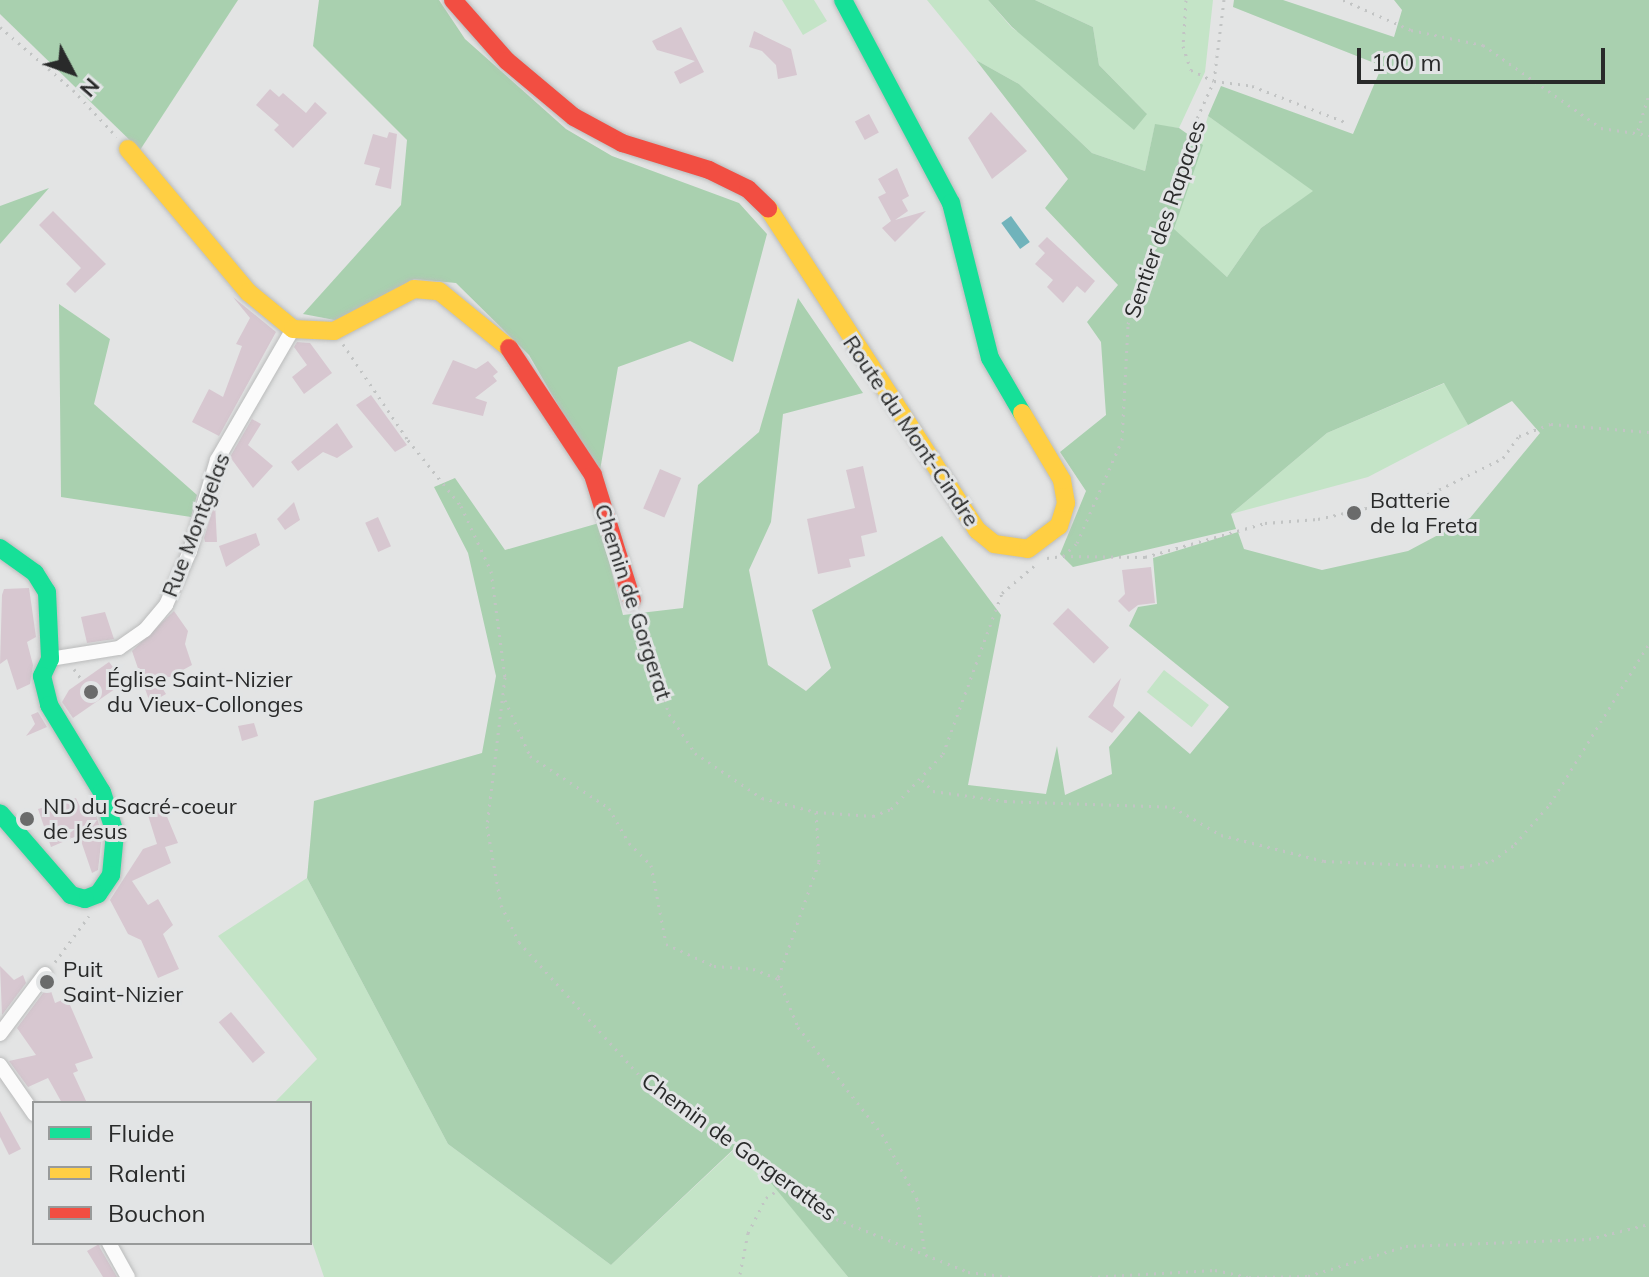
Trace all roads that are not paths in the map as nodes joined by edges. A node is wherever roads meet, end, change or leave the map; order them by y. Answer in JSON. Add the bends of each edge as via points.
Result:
{"nodes":[{"id":1,"x":453,"y":0,"type":"edge"},
{"id":2,"x":843,"y":0,"type":"edge"},
{"id":3,"x":128,"y":149,"type":"road end"},
{"id":4,"x":293,"y":329,"type":"junction"},
{"id":5,"x":0,"y":548,"type":"edge"},
{"id":6,"x":632,"y":600,"type":"road end"},
{"id":7,"x":50,"y":659,"type":"junction"},
{"id":8,"x":0,"y":813,"type":"edge"},
{"id":9,"x":45,"y":974,"type":"road end"},
{"id":10,"x":0,"y":1034,"type":"edge"},
{"id":11,"x":0,"y":1065,"type":"edge"},
{"id":12,"x":32,"y":1111,"type":"edge"},
{"id":13,"x":110,"y":1245,"type":"edge"},
{"id":14,"x":128,"y":1277,"type":"edge"}],
"edges":[{"from":1,"to":2,"type":"street","name":"Route du Mont-Cindre","via":[[507,61],[574,117],[622,143],[709,170],[748,189],[776,216],[820,295],[977,530],[994,544],[1028,549],[1059,526],[1066,503],[1062,480],[990,358],[951,203]]},
{"from":3,"to":4,"type":"street","via":[[248,292]]},
{"from":4,"to":6,"type":"street","name":"Chemin de Gorgerat","via":[[334,331],[414,289],[439,291],[461,304],[516,355],[593,475]]},
{"from":4,"to":7,"type":"street","name":"Rue Montgelas","via":[[217,460],[190,551],[166,605],[145,630],[119,648]]},
{"from":5,"to":7,"type":"street","via":[[35,573],[47,592]]},
{"from":7,"to":8,"type":"street","via":[[42,676],[49,705],[102,792],[115,833],[111,875],[98,894],[85,899],[71,895]]},
{"from":9,"to":10,"type":"street"},
{"from":11,"to":12,"type":"street"},
{"from":13,"to":14,"type":"street"}]}
